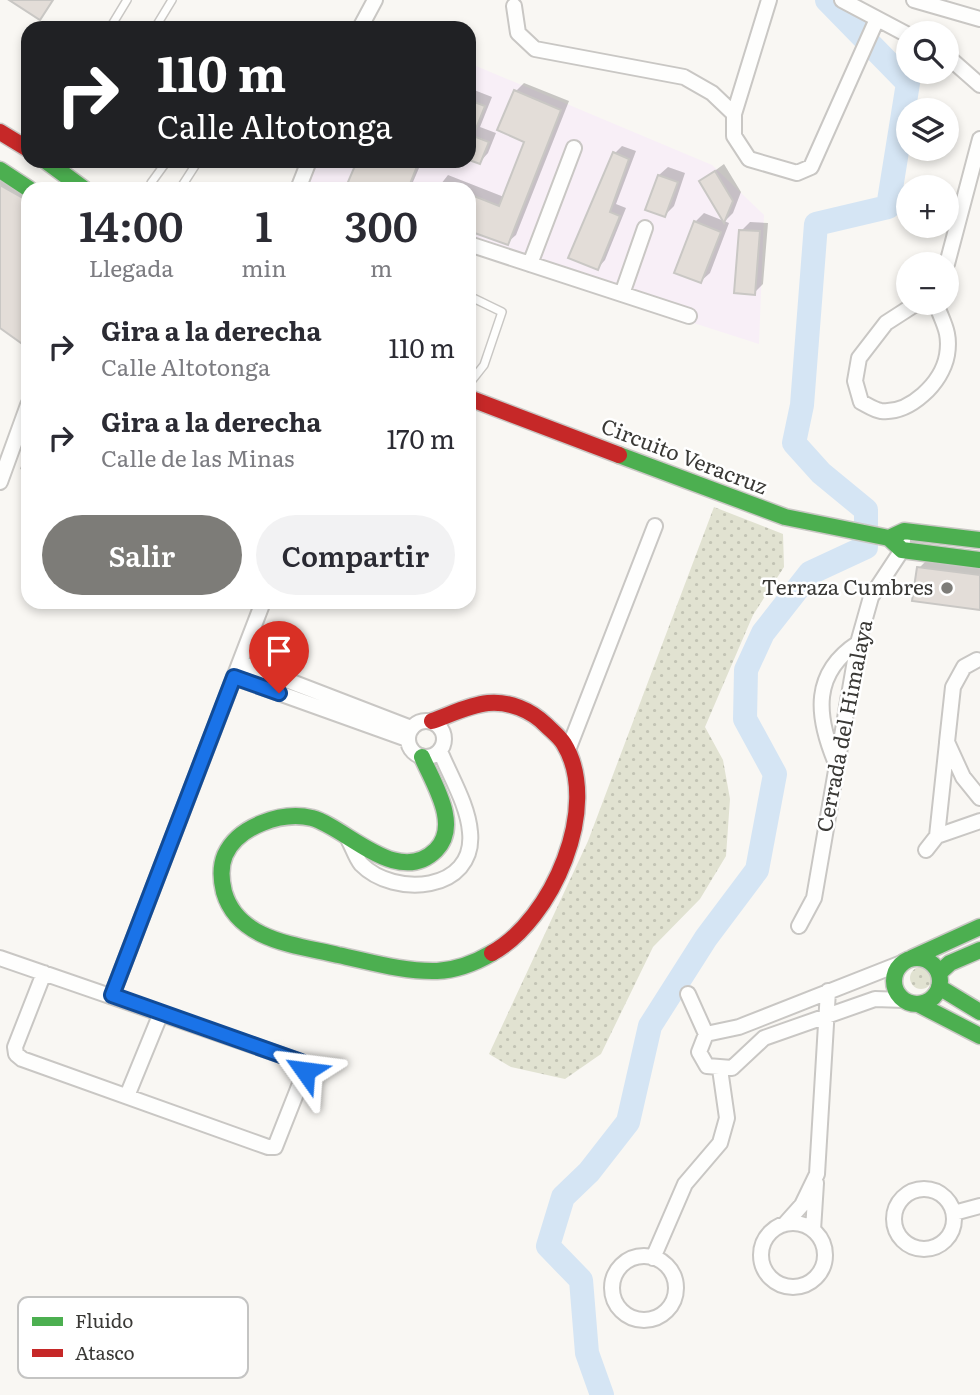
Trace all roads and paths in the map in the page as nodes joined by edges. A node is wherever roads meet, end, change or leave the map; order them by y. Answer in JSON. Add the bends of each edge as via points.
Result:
{"nodes":[{"id":1,"x":127,"y":0,"type":"edge"},
{"id":2,"x":172,"y":0,"type":"edge"},
{"id":3,"x":374,"y":0,"type":"edge"},
{"id":4,"x":769,"y":0,"type":"edge"},
{"id":5,"x":842,"y":0,"type":"edge"},
{"id":6,"x":914,"y":0,"type":"edge"},
{"id":7,"x":514,"y":5,"type":"dead end"},
{"id":8,"x":877,"y":19,"type":"junction"},
{"id":9,"x":980,"y":19,"type":"edge"},
{"id":10,"x":114,"y":21,"type":"edge"},
{"id":11,"x":159,"y":21,"type":"edge"},
{"id":12,"x":364,"y":21,"type":"edge"},
{"id":13,"x":896,"y":29,"type":"edge"},
{"id":14,"x":959,"y":66,"type":"edge"},
{"id":15,"x":980,"y":85,"type":"edge"},
{"id":16,"x":734,"y":114,"type":"junction"},
{"id":17,"x":0,"y":132,"type":"edge"},
{"id":18,"x":980,"y":139,"type":"edge"},
{"id":19,"x":21,"y":145,"type":"edge"},
{"id":20,"x":574,"y":148,"type":"dead end"},
{"id":21,"x":67,"y":168,"type":"edge"},
{"id":22,"x":0,"y":170,"type":"edge"},
{"id":23,"x":78,"y":182,"type":"edge"},
{"id":24,"x":21,"y":184,"type":"edge"},
{"id":25,"x":645,"y":228,"type":"dead end"},
{"id":26,"x":476,"y":246,"type":"edge"},
{"id":27,"x":950,"y":252,"type":"edge"},
{"id":28,"x":530,"y":264,"type":"junction"},
{"id":29,"x":622,"y":294,"type":"junction"},
{"id":30,"x":476,"y":299,"type":"edge"},
{"id":31,"x":936,"y":304,"type":"edge"},
{"id":32,"x":689,"y":316,"type":"dead end"},
{"id":33,"x":476,"y":375,"type":"edge"},
{"id":34,"x":476,"y":401,"type":"edge"},
{"id":35,"x":21,"y":424,"type":"edge"},
{"id":36,"x":0,"y":481,"type":"edge"},
{"id":37,"x":654,"y":526,"type":"dead end"},
{"id":38,"x":904,"y":531,"type":"junction"},
{"id":39,"x":884,"y":538,"type":"junction"},
{"id":40,"x":980,"y":540,"type":"edge"},
{"id":41,"x":902,"y":550,"type":"junction"},
{"id":42,"x":980,"y":560,"type":"edge"},
{"id":43,"x":260,"y":609,"type":"edge"},
{"id":44,"x":858,"y":643,"type":"junction"},
{"id":45,"x":977,"y":660,"type":"dead end"},
{"id":46,"x":240,"y":663,"type":"junction"},
{"id":47,"x":234,"y":677,"type":"junction"},
{"id":48,"x":282,"y":686,"type":"junction"},
{"id":49,"x":437,"y":726,"type":"junction"},
{"id":50,"x":409,"y":733,"type":"junction"},
{"id":51,"x":947,"y":742,"type":"junction"},
{"id":52,"x":568,"y":750,"type":"junction"},
{"id":53,"x":440,"y":751,"type":"junction"},
{"id":54,"x":422,"y":757,"type":"junction"},
{"id":55,"x":836,"y":763,"type":"junction"},
{"id":56,"x":980,"y":797,"type":"edge"},
{"id":57,"x":980,"y":821,"type":"edge"},
{"id":58,"x":937,"y":836,"type":"junction"},
{"id":59,"x":349,"y":841,"type":"junction"},
{"id":60,"x":926,"y":850,"type":"dead end"},
{"id":61,"x":799,"y":926,"type":"dead end"},
{"id":62,"x":980,"y":927,"type":"edge"},
{"id":63,"x":980,"y":950,"type":"edge"},
{"id":64,"x":0,"y":958,"type":"edge"},
{"id":65,"x":908,"y":960,"type":"junction"},
{"id":66,"x":44,"y":973,"type":"junction"},
{"id":67,"x":939,"y":980,"type":"junction"},
{"id":68,"x":828,"y":991,"type":"junction"},
{"id":69,"x":688,"y":994,"type":"dead end"},
{"id":70,"x":112,"y":995,"type":"junction"},
{"id":71,"x":911,"y":1002,"type":"junction"},
{"id":72,"x":980,"y":1012,"type":"edge"},
{"id":73,"x":161,"y":1013,"type":"junction"},
{"id":74,"x":828,"y":1015,"type":"junction"},
{"id":75,"x":706,"y":1034,"type":"junction"},
{"id":76,"x":980,"y":1036,"type":"edge"},
{"id":77,"x":720,"y":1069,"type":"junction"},
{"id":78,"x":127,"y":1096,"type":"junction"},
{"id":79,"x":817,"y":1174,"type":"junction"},
{"id":80,"x":980,"y":1206,"type":"edge"},
{"id":81,"x":954,"y":1213,"type":"junction"},
{"id":82,"x":785,"y":1224,"type":"junction"},
{"id":83,"x":813,"y":1230,"type":"junction"},
{"id":84,"x":653,"y":1258,"type":"junction"}],
"edges":[{"from":1,"to":10,"type":"lane"},
{"from":2,"to":11,"type":"lane"},
{"from":3,"to":12,"type":"street"},
{"from":4,"to":16,"type":"street"},
{"from":5,"to":8,"type":"street"},
{"from":6,"to":9,"type":"street"},
{"from":7,"to":16,"type":"street","via":[[517,33],[536,49],[684,77],[712,93]]},
{"from":8,"to":13,"type":"street"},
{"from":8,"to":16,"type":"street","via":[[811,167],[797,173],[749,159],[734,136]]},
{"from":14,"to":15,"type":"street"},
{"from":17,"to":19,"type":"street"},
{"from":18,"to":27,"type":"street"},
{"from":20,"to":28,"type":"street"},
{"from":21,"to":23,"type":"street"},
{"from":22,"to":24,"type":"street"},
{"from":25,"to":29,"type":"street"},
{"from":26,"to":28,"type":"street"},
{"from":28,"to":29,"type":"street"},
{"from":29,"to":32,"type":"street"},
{"from":30,"to":33,"type":"lane","via":[[502,312],[484,365]]},
{"from":31,"to":31,"type":"street","via":[[917,303],[886,323],[859,358],[855,381],[861,402],[878,411],[900,410],[929,389],[943,371],[947,323]]},
{"from":34,"to":39,"type":"street","name":"Circuito Veracruz","via":[[785,517]]},
{"from":35,"to":36,"type":"street"},
{"from":37,"to":52,"type":"street"},
{"from":38,"to":39,"type":"street"},
{"from":38,"to":40,"type":"street"},
{"from":38,"to":41,"type":"street","name":"Cerrada del Himalaya"},
{"from":39,"to":41,"type":"street"},
{"from":41,"to":42,"type":"street"},
{"from":41,"to":44,"type":"street","name":"Cerrada del Himalaya","via":[[871,597]]},
{"from":43,"to":46,"type":"street"},
{"from":44,"to":55,"type":"street","name":"Cerrada del Himalaya"},
{"from":44,"to":55,"type":"street","via":[[837,657],[824,682],[824,734]]},
{"from":45,"to":51,"type":"street","via":[[964,667],[953,687]]},
{"from":46,"to":47,"type":"street"},
{"from":46,"to":48,"type":"street"},
{"from":47,"to":48,"type":"street"},
{"from":47,"to":70,"type":"street"},
{"from":48,"to":50,"type":"street"},
{"from":49,"to":50,"type":"street","via":[[421,721]]},
{"from":49,"to":52,"type":"street","via":[[456,713],[489,703],[526,710],[548,724]]},
{"from":49,"to":53,"type":"street","via":[[444,741]]},
{"from":50,"to":54,"type":"street","via":[[411,751]]},
{"from":51,"to":56,"type":"street","via":[[963,777]]},
{"from":51,"to":58,"type":"street"},
{"from":52,"to":59,"type":"street","via":[[579,793],[577,818],[550,893],[501,950],[474,964],[443,971],[408,970],[265,938],[242,923],[228,903],[221,877],[224,854],[256,825],[283,817],[309,817],[331,826]]},
{"from":53,"to":54,"type":"street"},
{"from":53,"to":59,"type":"street","via":[[471,834],[467,856],[456,872],[424,886],[391,883],[360,863]]},
{"from":54,"to":59,"type":"street","via":[[447,824],[437,851],[426,859],[398,862]]},
{"from":55,"to":61,"type":"street","name":"Cerrada del Himalaya","via":[[814,898]]},
{"from":57,"to":58,"type":"street"},
{"from":58,"to":60,"type":"street"},
{"from":62,"to":65,"type":"street"},
{"from":63,"to":67,"type":"street","via":[[950,963]]},
{"from":64,"to":66,"type":"street"},
{"from":65,"to":67,"type":"street","via":[[925,959]]},
{"from":65,"to":68,"type":"street"},
{"from":65,"to":71,"type":"street","via":[[894,981],[899,995]]},
{"from":66,"to":70,"type":"street"},
{"from":66,"to":78,"type":"street","via":[[16,1054]]},
{"from":67,"to":71,"type":"street","via":[[931,999]]},
{"from":67,"to":72,"type":"street"},
{"from":68,"to":74,"type":"street"},
{"from":68,"to":75,"type":"street","via":[[739,1027]]},
{"from":69,"to":75,"type":"street"},
{"from":70,"to":73,"type":"street"},
{"from":71,"to":74,"type":"street","via":[[875,999]]},
{"from":71,"to":76,"type":"street"},
{"from":73,"to":78,"type":"street"},
{"from":73,"to":78,"type":"street","via":[[301,1062],[305,1071],[279,1139],[275,1147],[268,1147]]},
{"from":74,"to":77,"type":"street","via":[[764,1038],[732,1068]]},
{"from":74,"to":79,"type":"street"},
{"from":75,"to":77,"type":"street","via":[[699,1052],[707,1066]]},
{"from":77,"to":84,"type":"street","via":[[727,1118],[720,1143],[685,1184]]},
{"from":79,"to":82,"type":"street","via":[[802,1205]]},
{"from":79,"to":83,"type":"street"},
{"from":80,"to":81,"type":"street"},
{"from":81,"to":81,"type":"street","via":[[944,1196],[926,1188],[907,1194],[895,1209],[896,1230],[908,1245],[928,1249],[946,1241]]},
{"from":82,"to":83,"type":"street"},
{"from":82,"to":83,"type":"street","via":[[768,1236],[762,1256],[769,1275],[787,1286],[807,1284],[822,1269],[824,1248]]},
{"from":84,"to":84,"type":"street","via":[[632,1258],[613,1282],[612,1292],[622,1311],[640,1320],[651,1320],[668,1309],[676,1289],[670,1269]]}]}
